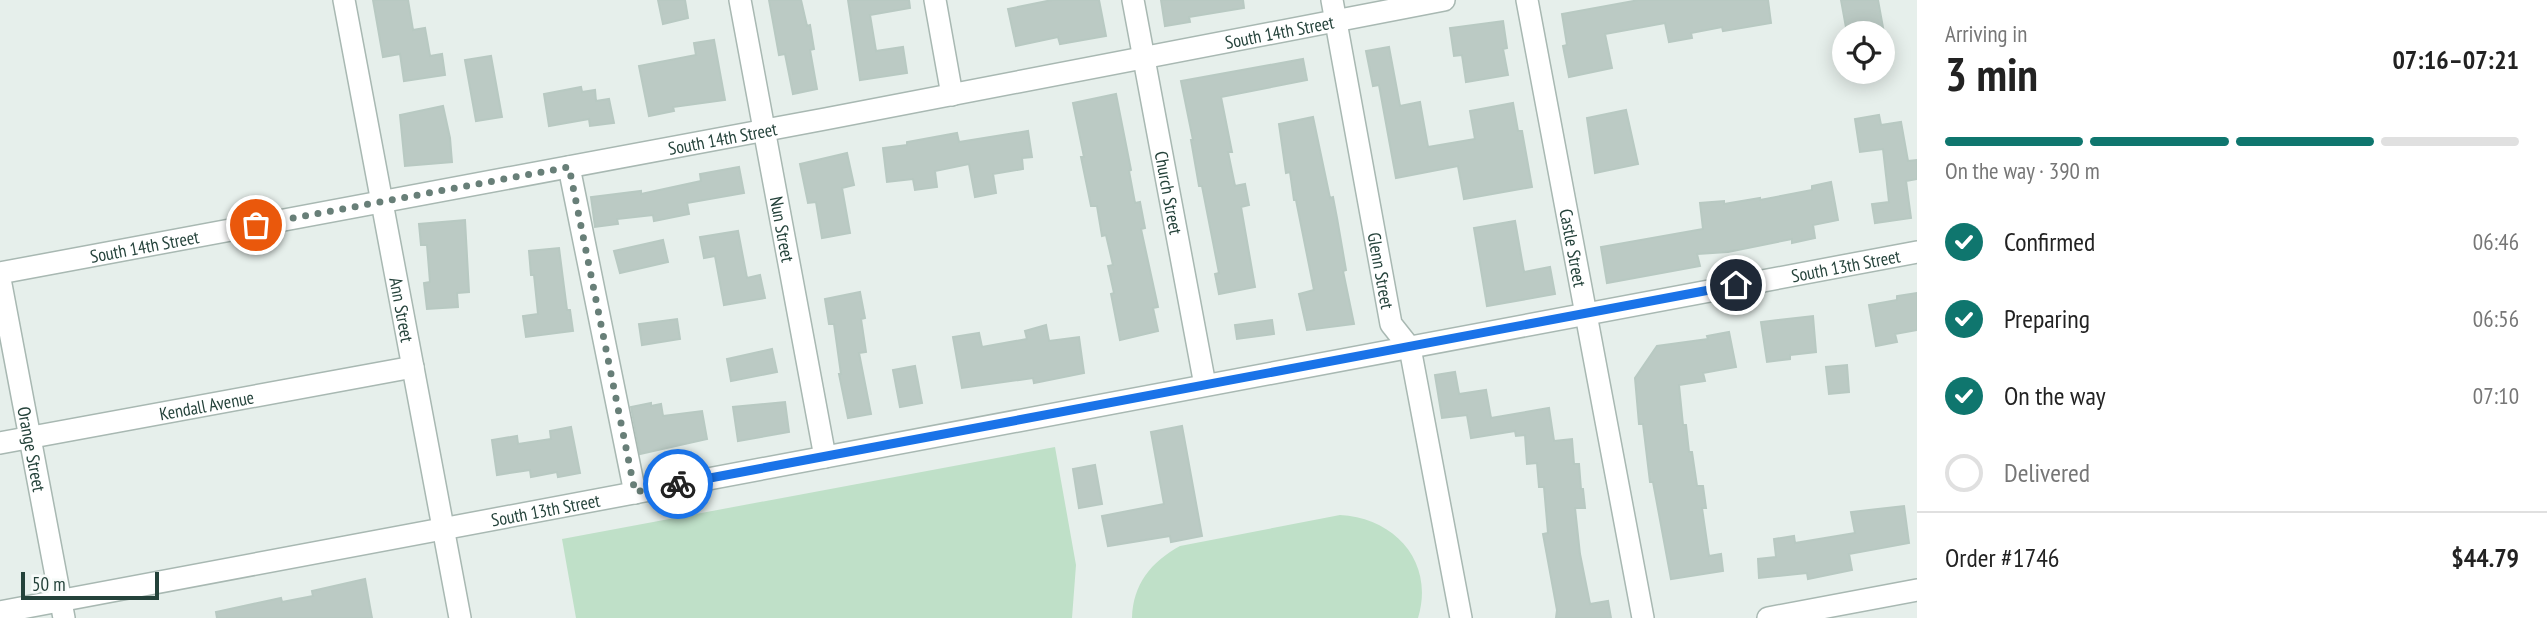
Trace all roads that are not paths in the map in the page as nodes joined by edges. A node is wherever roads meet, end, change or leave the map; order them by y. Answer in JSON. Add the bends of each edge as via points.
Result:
{"nodes":[{"id":1,"x":344,"y":0,"type":"edge"},
{"id":2,"x":740,"y":0,"type":"edge"},
{"id":3,"x":935,"y":0,"type":"edge"},
{"id":4,"x":1133,"y":0,"type":"edge"},
{"id":5,"x":1332,"y":0,"type":"edge"},
{"id":6,"x":1444,"y":0,"type":"edge"},
{"id":7,"x":1527,"y":0,"type":"edge"},
{"id":8,"x":1336,"y":22,"type":"junction"},
{"id":9,"x":1144,"y":59,"type":"junction"},
{"id":10,"x":953,"y":95,"type":"junction"},
{"id":11,"x":763,"y":130,"type":"junction"},
{"id":12,"x":569,"y":167,"type":"junction"},
{"id":13,"x":382,"y":202,"type":"junction"},
{"id":14,"x":1917,"y":252,"type":"edge"},
{"id":15,"x":0,"y":273,"type":"edge"},
{"id":16,"x":0,"y":279,"type":"edge"},
{"id":17,"x":1586,"y":315,"type":"junction"},
{"id":18,"x":1410,"y":348,"type":"junction"},
{"id":19,"x":413,"y":367,"type":"junction"},
{"id":20,"x":1205,"y":384,"type":"junction"},
{"id":21,"x":30,"y":438,"type":"junction"},
{"id":22,"x":0,"y":443,"type":"edge"},
{"id":23,"x":825,"y":457,"type":"junction"},
{"id":24,"x":635,"y":492,"type":"junction"},
{"id":25,"x":443,"y":527,"type":"junction"},
{"id":26,"x":1917,"y":590,"type":"edge"},
{"id":27,"x":62,"y":609,"type":"edge"},
{"id":28,"x":0,"y":612,"type":"edge"},
{"id":29,"x":1810,"y":614,"type":"edge"},
{"id":30,"x":460,"y":618,"type":"edge"},
{"id":31,"x":1461,"y":618,"type":"edge"},
{"id":32,"x":1643,"y":618,"type":"edge"},
{"id":33,"x":1768,"y":618,"type":"edge"}],
"edges":[{"from":1,"to":13,"type":"street","name":"Ann Street"},
{"from":2,"to":11,"type":"street","name":"Nun Street"},
{"from":3,"to":10,"type":"street"},
{"from":4,"to":9,"type":"street","name":"Church Street"},
{"from":5,"to":8,"type":"street","name":"Glenn Street"},
{"from":6,"to":8,"type":"street","name":"South 14th Street"},
{"from":7,"to":17,"type":"street","name":"Castle Street"},
{"from":8,"to":9,"type":"street","name":"South 14th Street"},
{"from":8,"to":18,"type":"street","name":"Glenn Street","via":[[1391,324]]},
{"from":9,"to":10,"type":"street","name":"South 14th Street"},
{"from":9,"to":20,"type":"street","name":"Church Street"},
{"from":10,"to":11,"type":"street","name":"South 14th Street"},
{"from":11,"to":12,"type":"street","name":"South 14th Street"},
{"from":11,"to":23,"type":"street","name":"Nun Street"},
{"from":12,"to":13,"type":"street","name":"South 14th Street"},
{"from":12,"to":24,"type":"street"},
{"from":13,"to":15,"type":"street","name":"South 14th Street"},
{"from":13,"to":19,"type":"street","name":"Ann Street"},
{"from":14,"to":17,"type":"street","name":"South 13th Street"},
{"from":16,"to":21,"type":"street","name":"Orange Street"},
{"from":17,"to":18,"type":"street","name":"South 13th Street"},
{"from":17,"to":32,"type":"street","name":"Castle Street"},
{"from":18,"to":20,"type":"street","name":"South 13th Street"},
{"from":18,"to":31,"type":"street","name":"Glenn Street"},
{"from":19,"to":21,"type":"street","name":"Kendall Avenue"},
{"from":19,"to":25,"type":"street","name":"Ann Street"},
{"from":20,"to":23,"type":"street","name":"South 13th Street"},
{"from":21,"to":22,"type":"street","name":"Kendall Avenue"},
{"from":21,"to":27,"type":"street","name":"Orange Street"},
{"from":23,"to":24,"type":"street","name":"South 13th Street"},
{"from":24,"to":25,"type":"street","name":"South 13th Street"},
{"from":25,"to":27,"type":"street","name":"South 13th Street"},
{"from":25,"to":30,"type":"street","name":"Ann Street"},
{"from":26,"to":29,"type":"street"},
{"from":27,"to":28,"type":"street","name":"South 13th Street"},
{"from":29,"to":33,"type":"street"}]}
